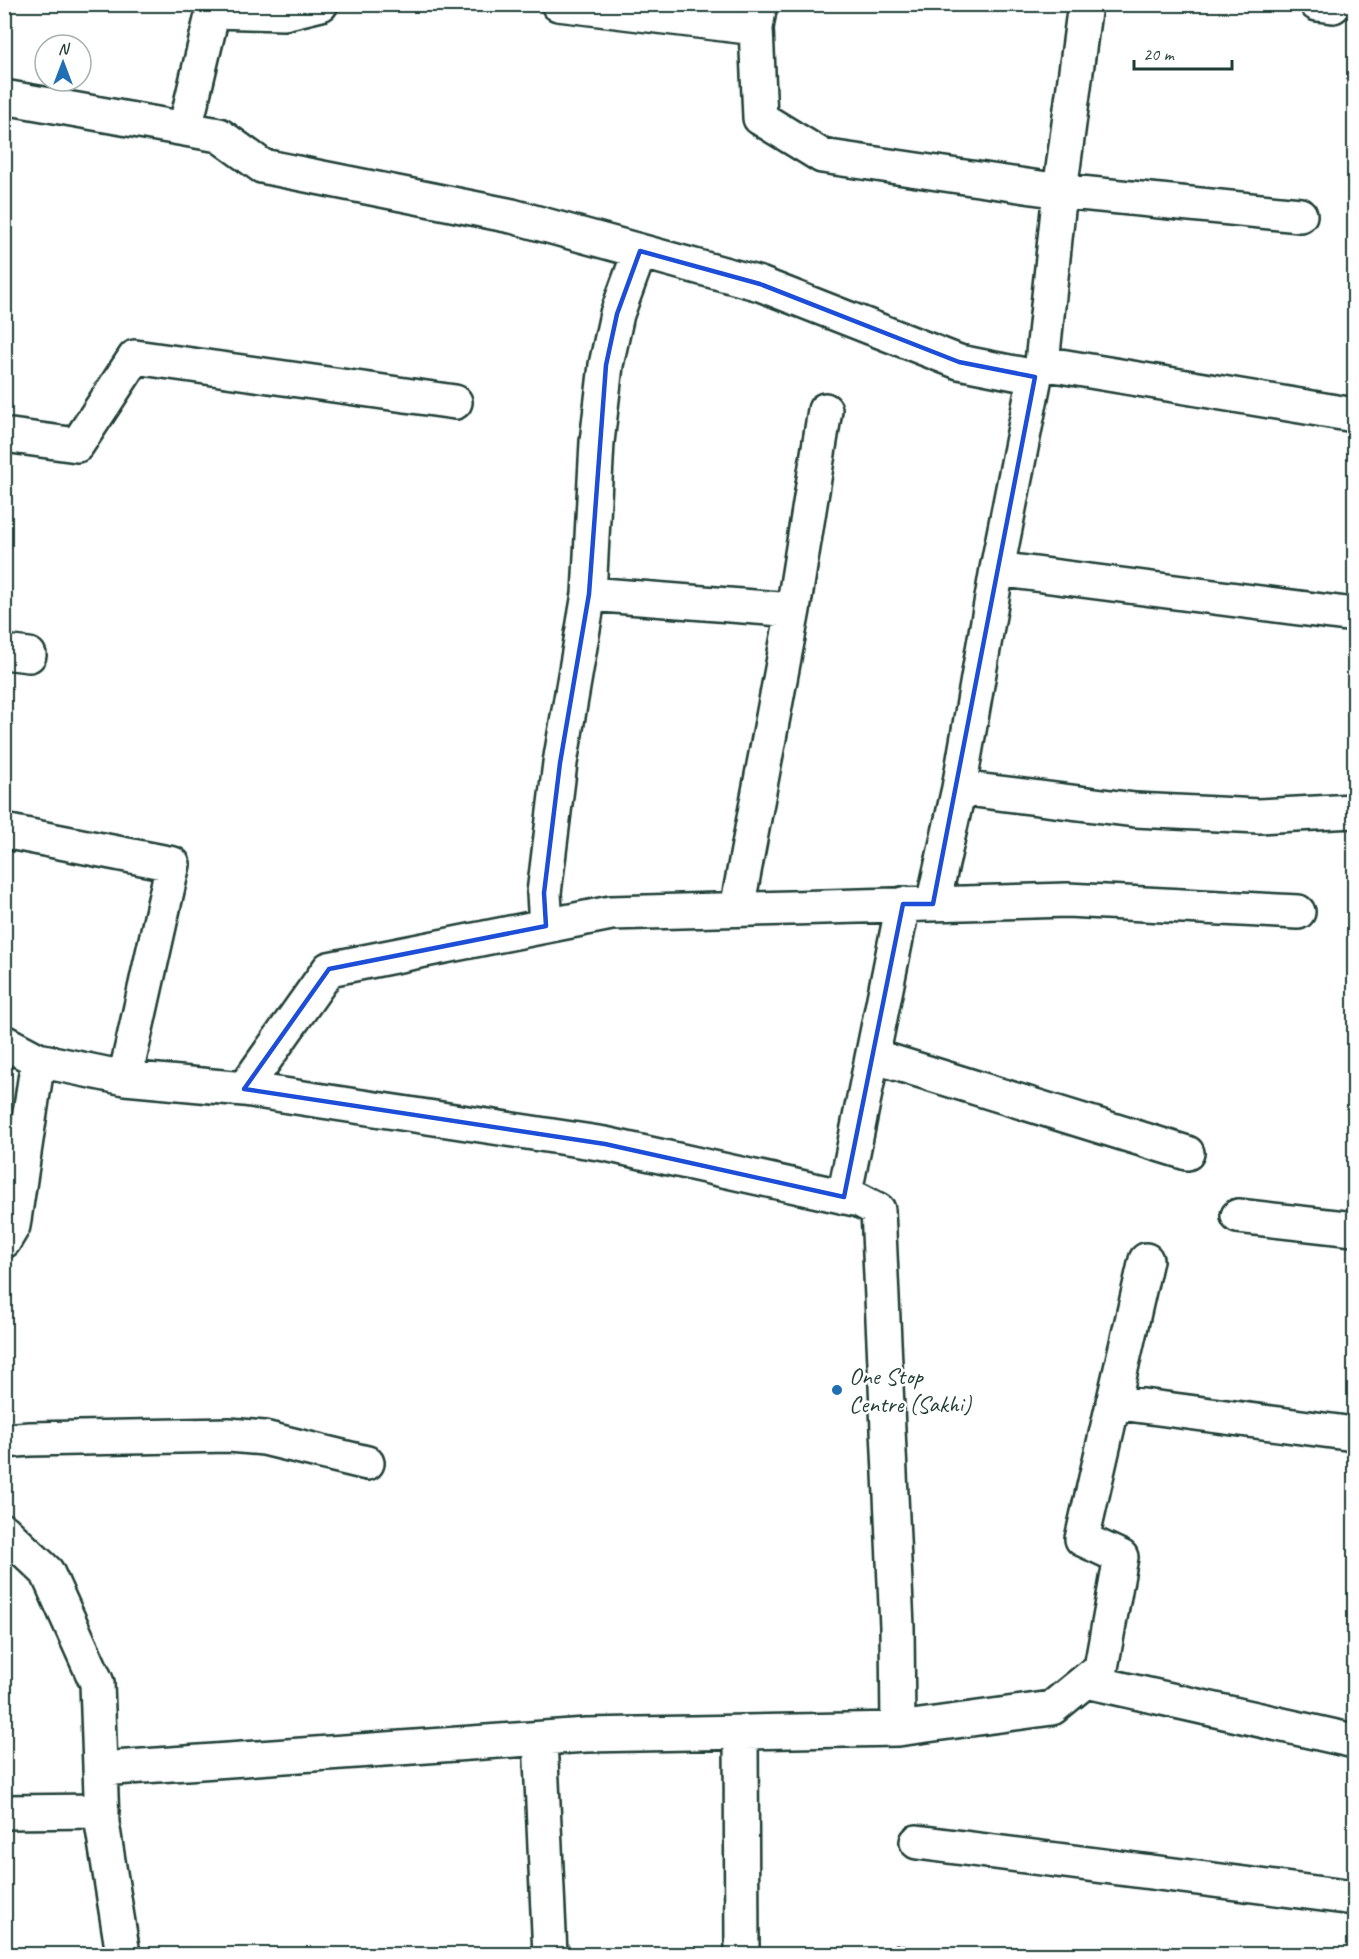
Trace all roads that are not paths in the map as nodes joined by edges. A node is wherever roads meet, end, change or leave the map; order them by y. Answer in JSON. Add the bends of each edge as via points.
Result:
{"nodes":[{"id":1,"x":321,"y":4,"type":"edge"},
{"id":2,"x":558,"y":4,"type":"edge"},
{"id":3,"x":1085,"y":4,"type":"edge"},
{"id":4,"x":758,"y":16,"type":"edge"},
{"id":5,"x":4,"y":97,"type":"edge"},
{"id":6,"x":185,"y":129,"type":"junction"},
{"id":7,"x":1060,"y":191,"type":"junction"},
{"id":8,"x":1300,"y":214,"type":"dead end"},
{"id":9,"x":640,"y":251,"type":"junction"},
{"id":10,"x":1039,"y":370,"type":"junction"},
{"id":11,"x":455,"y":402,"type":"dead end"},
{"id":12,"x":825,"y":410,"type":"dead end"},
{"id":13,"x":1354,"y":415,"type":"edge"},
{"id":14,"x":4,"y":435,"type":"edge"},
{"id":15,"x":997,"y":569,"type":"junction"},
{"id":16,"x":589,"y":594,"type":"junction"},
{"id":17,"x":793,"y":610,"type":"junction"},
{"id":18,"x":1354,"y":615,"type":"edge"},
{"id":19,"x":959,"y":788,"type":"junction"},
{"id":20,"x":1354,"y":811,"type":"edge"},
{"id":21,"x":4,"y":831,"type":"edge"},
{"id":22,"x":918,"y":904,"type":"junction"},
{"id":23,"x":737,"y":909,"type":"junction"},
{"id":24,"x":1298,"y":912,"type":"dead end"},
{"id":25,"x":546,"y":926,"type":"junction"},
{"id":26,"x":4,"y":1042,"type":"edge"},
{"id":27,"x":873,"y":1056,"type":"junction"},
{"id":28,"x":38,"y":1060,"type":"junction"},
{"id":29,"x":125,"y":1078,"type":"junction"},
{"id":30,"x":244,"y":1089,"type":"junction"},
{"id":31,"x":1187,"y":1153,"type":"dead end"},
{"id":32,"x":844,"y":1197,"type":"junction"},
{"id":33,"x":1238,"y":1216,"type":"dead end"},
{"id":34,"x":1354,"y":1229,"type":"edge"},
{"id":35,"x":4,"y":1241,"type":"edge"},
{"id":36,"x":1146,"y":1260,"type":"dead end"},
{"id":37,"x":1113,"y":1402,"type":"junction"},
{"id":38,"x":1354,"y":1434,"type":"edge"},
{"id":39,"x":4,"y":1441,"type":"edge"},
{"id":40,"x":367,"y":1463,"type":"dead end"},
{"id":41,"x":4,"y":1531,"type":"edge"},
{"id":42,"x":1086,"y":1681,"type":"junction"},
{"id":43,"x":897,"y":1729,"type":"junction"},
{"id":44,"x":741,"y":1732,"type":"junction"},
{"id":45,"x":540,"y":1739,"type":"junction"},
{"id":46,"x":1354,"y":1741,"type":"edge"},
{"id":47,"x":100,"y":1768,"type":"junction"},
{"id":48,"x":102,"y":1811,"type":"junction"},
{"id":49,"x":4,"y":1812,"type":"edge"},
{"id":50,"x":917,"y":1842,"type":"dead end"},
{"id":51,"x":1354,"y":1898,"type":"edge"},
{"id":52,"x":123,"y":1954,"type":"edge"},
{"id":53,"x":550,"y":1954,"type":"edge"},
{"id":54,"x":742,"y":1954,"type":"edge"}],
"edges":[{"from":1,"to":6,"type":"street","via":[[284,13],[213,11]]},
{"from":2,"to":4,"type":"street"},
{"from":3,"to":7,"type":"street"},
{"from":4,"to":7,"type":"street","via":[[760,118],[822,156]]},
{"from":5,"to":6,"type":"street"},
{"from":6,"to":9,"type":"street","via":[[219,135],[262,166],[512,216]]},
{"from":7,"to":8,"type":"street"},
{"from":7,"to":10,"type":"street"},
{"from":9,"to":10,"type":"street","via":[[760,285],[959,362]]},
{"from":9,"to":16,"type":"street","via":[[617,314],[606,365],[597,442]]},
{"from":10,"to":13,"type":"street"},
{"from":10,"to":15,"type":"street"},
{"from":11,"to":14,"type":"street","via":[[135,357],[77,444]]},
{"from":12,"to":17,"type":"street"},
{"from":15,"to":18,"type":"street"},
{"from":15,"to":19,"type":"street"},
{"from":16,"to":17,"type":"street"},
{"from":16,"to":25,"type":"street","via":[[560,764],[544,893]]},
{"from":17,"to":23,"type":"street"},
{"from":19,"to":20,"type":"street","via":[[1135,810],[1258,816]]},
{"from":19,"to":22,"type":"street"},
{"from":21,"to":29,"type":"street","via":[[173,864]]},
{"from":22,"to":23,"type":"street"},
{"from":22,"to":24,"type":"street","via":[[1067,900]]},
{"from":22,"to":27,"type":"street"},
{"from":23,"to":25,"type":"street","via":[[611,913]]},
{"from":25,"to":30,"type":"street","via":[[329,969]]},
{"from":26,"to":28,"type":"street"},
{"from":27,"to":31,"type":"street"},
{"from":27,"to":32,"type":"street"},
{"from":28,"to":29,"type":"street"},
{"from":28,"to":35,"type":"street","via":[[13,1226]]},
{"from":29,"to":30,"type":"street"},
{"from":30,"to":32,"type":"street","via":[[605,1144]]},
{"from":32,"to":43,"type":"street","via":[[878,1210],[897,1627]]},
{"from":33,"to":34,"type":"street"},
{"from":36,"to":37,"type":"street"},
{"from":37,"to":38,"type":"street"},
{"from":37,"to":42,"type":"street","via":[[1082,1539],[1121,1557],[1101,1668]]},
{"from":39,"to":40,"type":"street","via":[[229,1435],[264,1438]]},
{"from":41,"to":47,"type":"street","via":[[47,1572],[97,1683]]},
{"from":42,"to":43,"type":"street","via":[[1052,1708]]},
{"from":42,"to":46,"type":"street"},
{"from":43,"to":44,"type":"street"},
{"from":44,"to":45,"type":"street"},
{"from":44,"to":54,"type":"street"},
{"from":45,"to":47,"type":"street"},
{"from":45,"to":53,"type":"street"},
{"from":47,"to":48,"type":"street"},
{"from":48,"to":49,"type":"street"},
{"from":48,"to":52,"type":"street"},
{"from":50,"to":51,"type":"street"}]}
